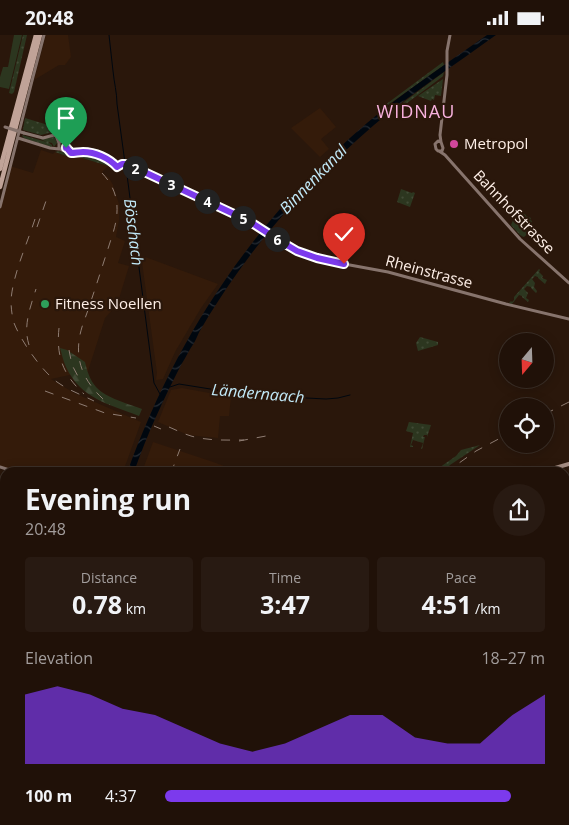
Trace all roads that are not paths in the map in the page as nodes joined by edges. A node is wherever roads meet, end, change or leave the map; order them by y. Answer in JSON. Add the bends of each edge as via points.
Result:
{"nodes":[{"id":1,"x":38,"y":35,"type":"edge"},
{"id":2,"x":44,"y":35,"type":"edge"},
{"id":3,"x":450,"y":35,"type":"edge"},
{"id":4,"x":0,"y":125,"type":"edge"},
{"id":5,"x":18,"y":138,"type":"junction"},
{"id":6,"x":439,"y":141,"type":"junction"},
{"id":7,"x":61,"y":146,"type":"junction"},
{"id":8,"x":441,"y":150,"type":"junction"},
{"id":9,"x":0,"y":169,"type":"edge"},
{"id":10,"x":0,"y":187,"type":"edge"},
{"id":11,"x":0,"y":207,"type":"edge"},
{"id":12,"x":569,"y":283,"type":"edge"},
{"id":13,"x":569,"y":319,"type":"edge"}],
"edges":[{"from":1,"to":9,"type":"highway"},
{"from":1,"to":10,"type":"highway"},
{"from":2,"to":5,"type":"street"},
{"from":3,"to":6,"type":"street"},
{"from":4,"to":7,"type":"street","name":"Rheinstrasse","bridge":true,"via":[[42,137],[60,137]]},
{"from":5,"to":7,"type":"street","via":[[54,149]]},
{"from":5,"to":11,"type":"street"},
{"from":6,"to":8,"type":"street"},
{"from":6,"to":8,"type":"street","via":[[435,146],[437,151]]},
{"from":7,"to":13,"type":"street","name":"Rheinstrasse","via":[[70,152],[89,153],[107,159],[117,167],[128,165],[249,221],[292,248],[317,258],[388,272]]},
{"from":8,"to":12,"type":"street","name":"Bahnhofstrasse","via":[[520,239]]}]}
